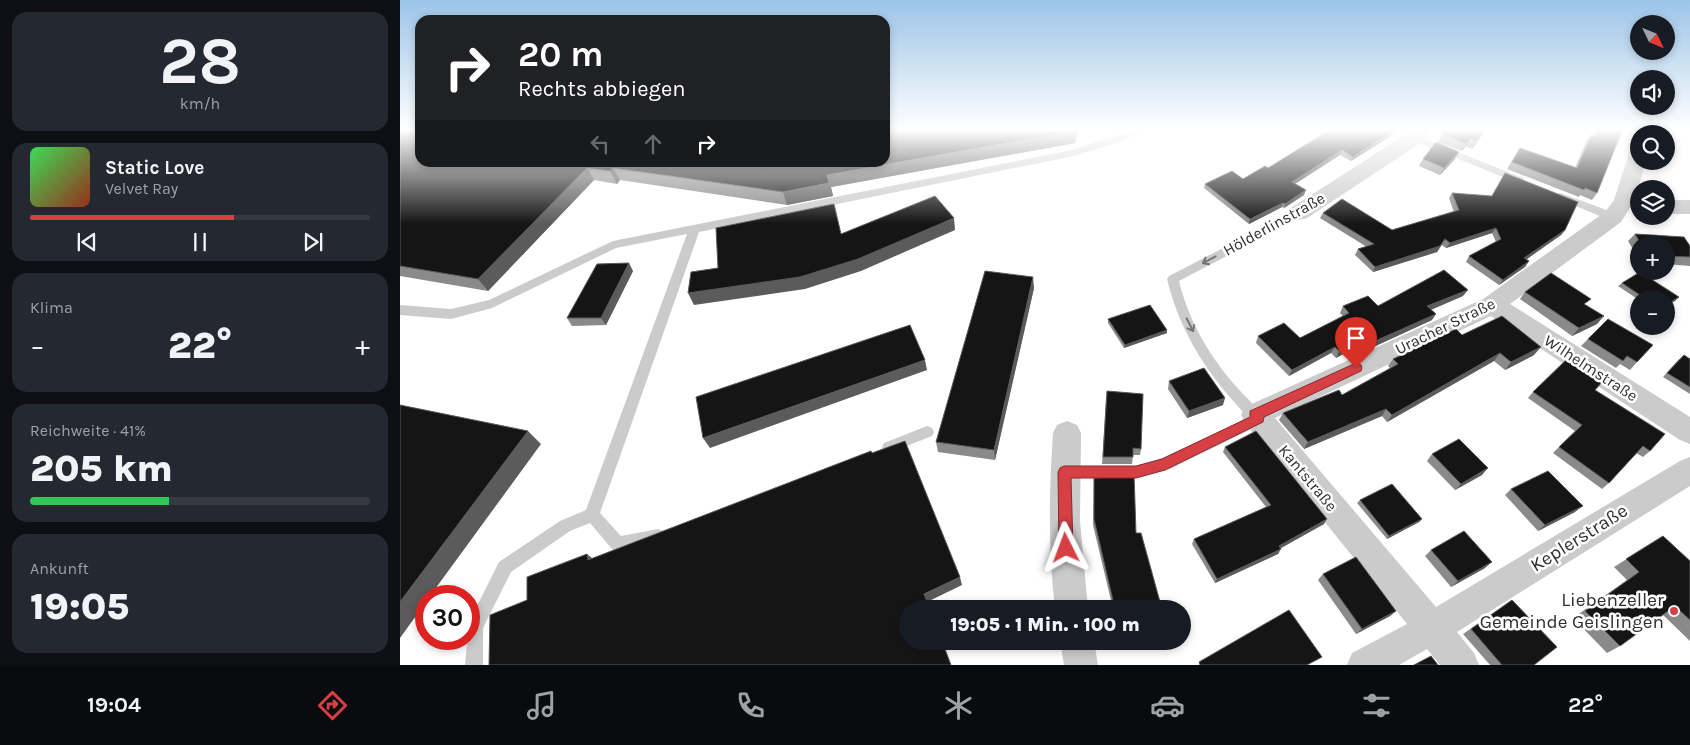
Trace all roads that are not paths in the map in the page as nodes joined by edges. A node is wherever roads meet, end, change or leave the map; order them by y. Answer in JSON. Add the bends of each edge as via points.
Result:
{"nodes":[{"id":1,"x":1029,"y":162,"type":"edge"},
{"id":2,"x":1377,"y":162,"type":"edge"},
{"id":3,"x":1481,"y":162,"type":"edge"},
{"id":4,"x":1635,"y":170,"type":"edge"},
{"id":5,"x":1532,"y":184,"type":"edge"},
{"id":6,"x":1550,"y":192,"type":"edge"},
{"id":7,"x":1625,"y":206,"type":"edge"},
{"id":8,"x":1675,"y":207,"type":"edge"},
{"id":9,"x":1690,"y":207,"type":"edge"},
{"id":10,"x":1299,"y":213,"type":"joint"},
{"id":11,"x":694,"y":229,"type":"junction"},
{"id":12,"x":1173,"y":280,"type":"joint"},
{"id":13,"x":1492,"y":305,"type":"junction"},
{"id":14,"x":400,"y":310,"type":"edge"},
{"id":15,"x":1257,"y":417,"type":"junction"},
{"id":16,"x":927,"y":432,"type":"dead end"},
{"id":17,"x":1690,"y":432,"type":"edge"},
{"id":18,"x":1067,"y":433,"type":"dead end"},
{"id":19,"x":871,"y":454,"type":"edge"},
{"id":20,"x":1690,"y":470,"type":"edge"},
{"id":21,"x":1064,"y":472,"type":"junction"},
{"id":22,"x":592,"y":515,"type":"junction"},
{"id":23,"x":676,"y":529,"type":"edge"},
{"id":24,"x":1071,"y":600,"type":"edge"},
{"id":25,"x":1433,"y":628,"type":"junction"},
{"id":26,"x":1078,"y":650,"type":"edge"},
{"id":27,"x":474,"y":665,"type":"edge"},
{"id":28,"x":1080,"y":665,"type":"edge"},
{"id":29,"x":1364,"y":665,"type":"edge"},
{"id":30,"x":1462,"y":665,"type":"edge"}],
"edges":[{"from":1,"to":11,"type":"lane"},
{"from":2,"to":10,"type":"street","name":"Hölderlinstraße"},
{"from":3,"to":5,"type":"lane"},
{"from":4,"to":7,"type":"street"},
{"from":6,"to":7,"type":"lane"},
{"from":7,"to":13,"type":"street","name":"Uracher Straße"},
{"from":8,"to":9,"type":"street"},
{"from":10,"to":12,"type":"lane","name":"Hölderlinstraße","one_way":true},
{"from":11,"to":14,"type":"lane","via":[[613,245],[492,304],[451,314]]},
{"from":11,"to":22,"type":"lane"},
{"from":12,"to":15,"type":"lane","name":"Kantstraße","one_way":true,"via":[[1180,306],[1219,377]]},
{"from":13,"to":15,"type":"street","name":"Uracher Straße"},
{"from":13,"to":17,"type":"street","name":"Wilhelmstraße"},
{"from":15,"to":21,"type":"lane","via":[[1165,464],[1136,472]]},
{"from":15,"to":25,"type":"street","name":"Kantstraße"},
{"from":16,"to":19,"type":"lane"},
{"from":18,"to":21,"type":"street"},
{"from":20,"to":25,"type":"street","name":"Keplerstraße"},
{"from":21,"to":24,"type":"street","via":[[1064,532]]},
{"from":22,"to":23,"type":"lane","via":[[618,544]]},
{"from":22,"to":27,"type":"lane","via":[[566,526],[506,567],[475,627]]},
{"from":25,"to":29,"type":"street","name":"Keplerstraße"},
{"from":25,"to":30,"type":"street","name":"Kantstraße"},
{"from":26,"to":28,"type":"street"}]}
